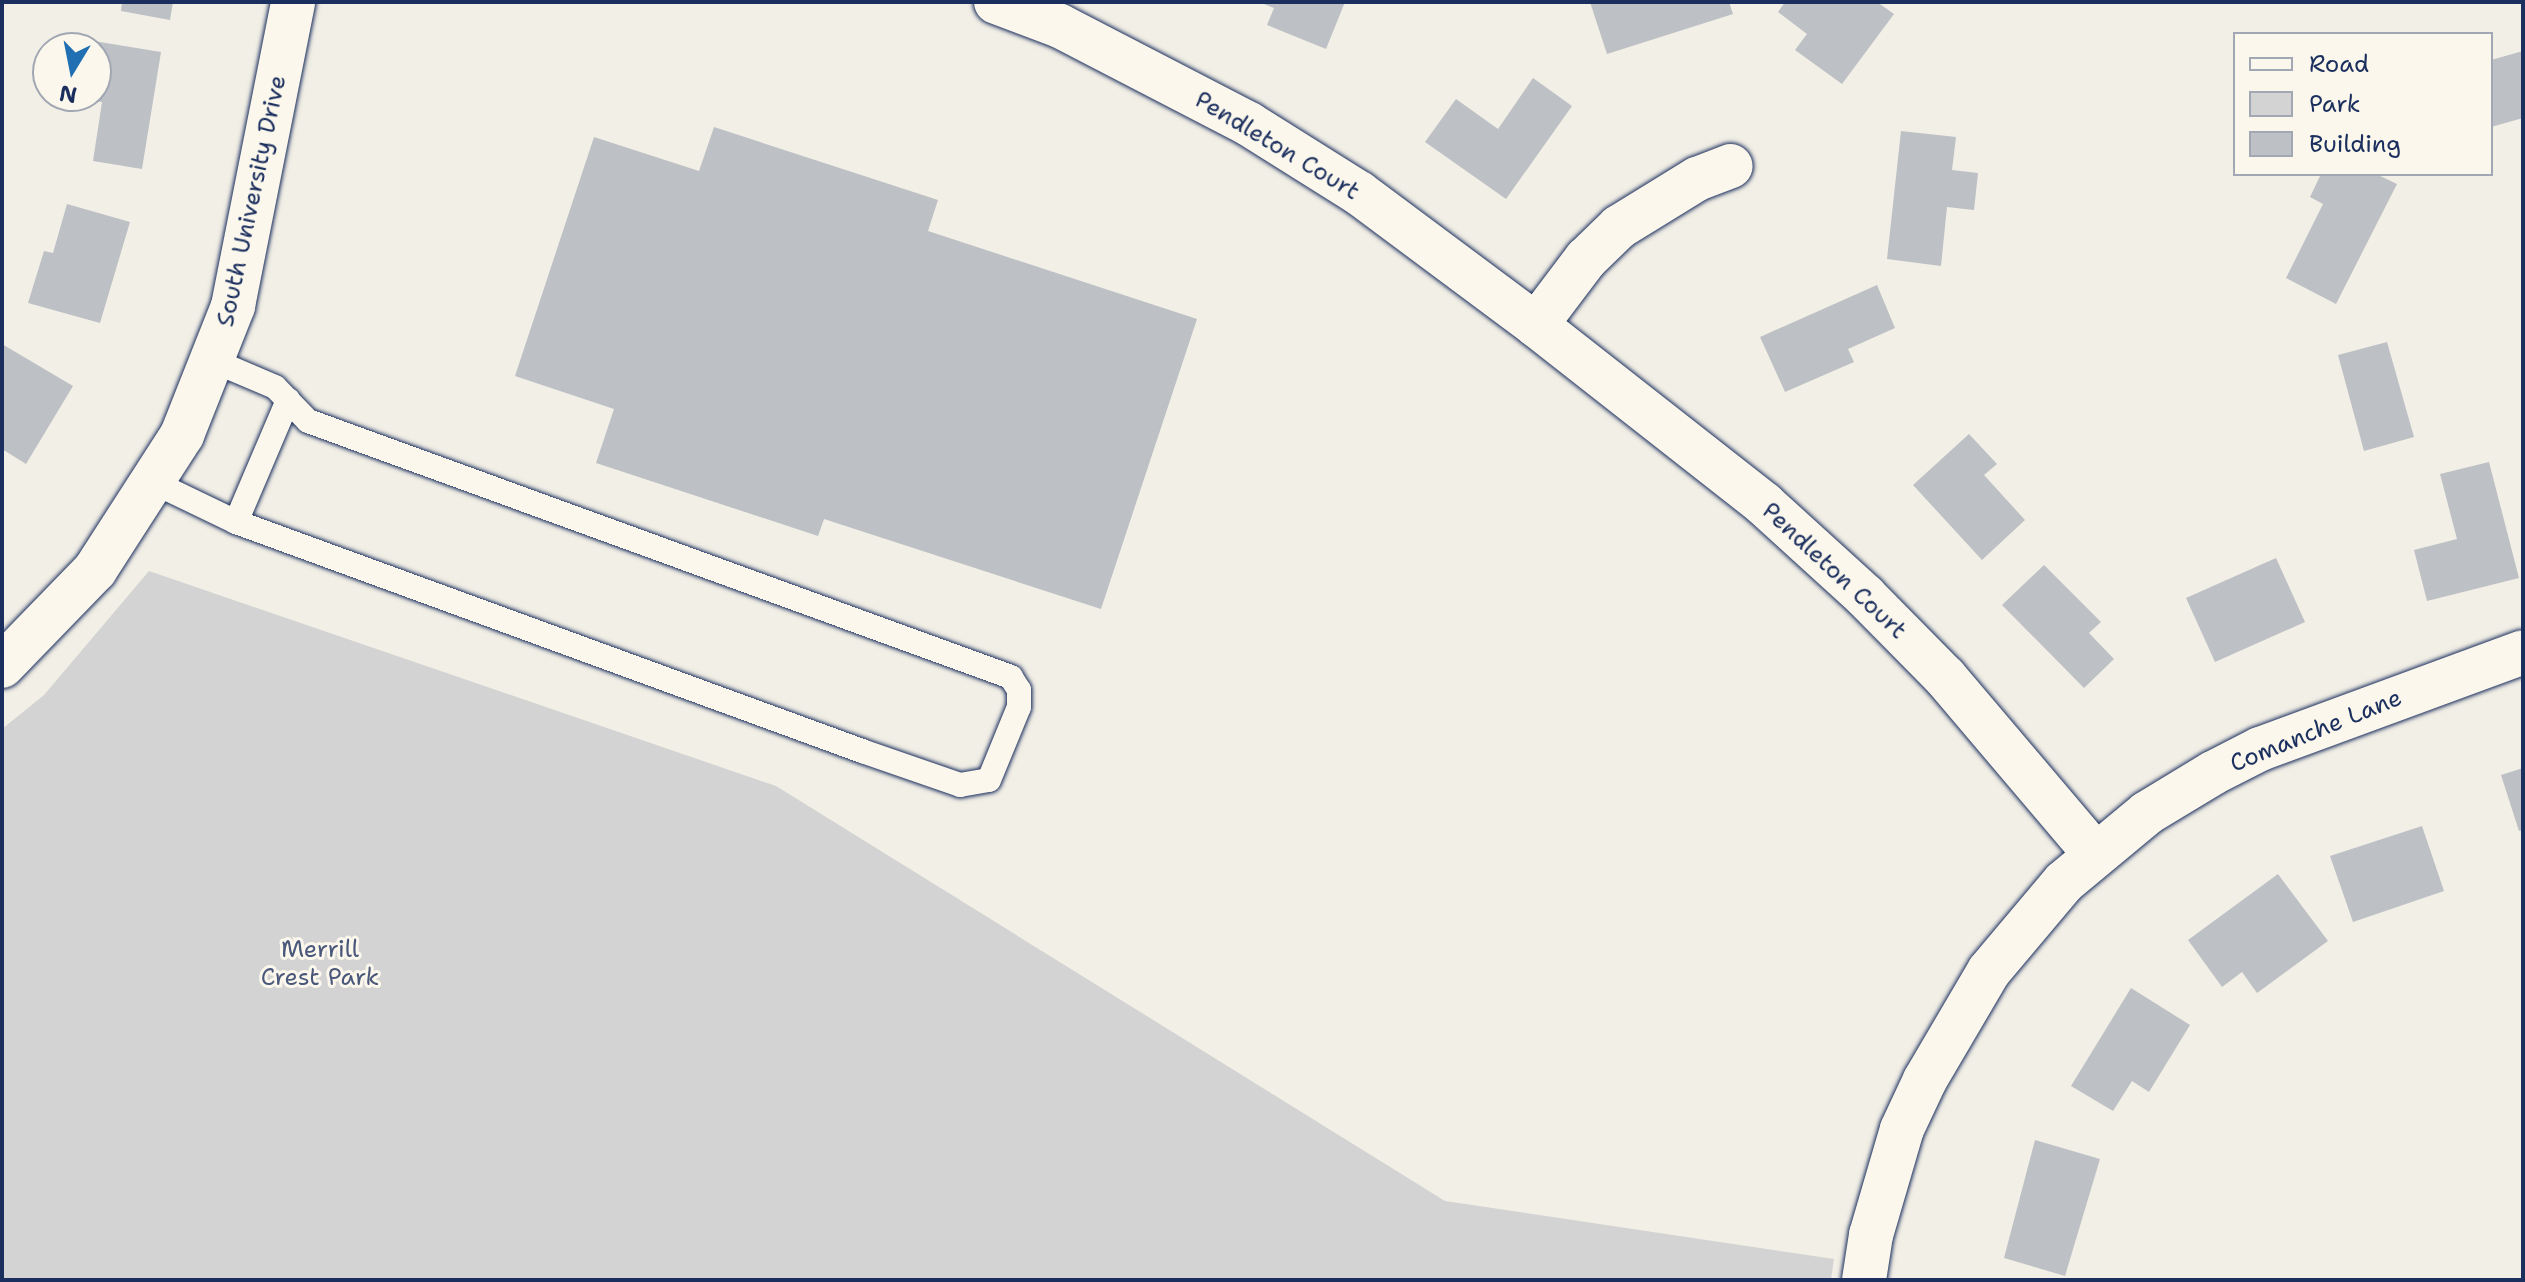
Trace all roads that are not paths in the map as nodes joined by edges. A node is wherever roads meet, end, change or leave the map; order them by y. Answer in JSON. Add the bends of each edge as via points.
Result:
{"nodes":[{"id":1,"x":293,"y":2,"type":"edge"},
{"id":2,"x":996,"y":2,"type":"edge"},
{"id":3,"x":1731,"y":166,"type":"dead end"},
{"id":4,"x":1536,"y":325,"type":"junction"},
{"id":5,"x":214,"y":361,"type":"junction"},
{"id":6,"x":288,"y":400,"type":"junction"},
{"id":7,"x":155,"y":483,"type":"junction"},
{"id":8,"x":236,"y":522,"type":"junction"},
{"id":9,"x":2523,"y":652,"type":"edge"},
{"id":10,"x":2,"y":666,"type":"edge"},
{"id":11,"x":2095,"y":854,"type":"junction"},
{"id":12,"x":1864,"y":1280,"type":"edge"}],
"edges":[{"from":1,"to":5,"type":"street","name":"South University Drive","via":[[245,256]]},
{"from":2,"to":4,"type":"street","name":"Pendleton Court","via":[[1060,26],[1249,124],[1359,193]]},
{"from":3,"to":4,"type":"street","via":[[1697,179],[1619,227],[1586,259]]},
{"from":4,"to":11,"type":"street","name":"Pendleton Court","via":[[1764,504],[1865,596],[1945,677]]},
{"from":5,"to":6,"type":"lane","via":[[275,387]]},
{"from":5,"to":7,"type":"street","name":"South University Drive"},
{"from":6,"to":8,"type":"lane"},
{"from":6,"to":8,"type":"lane","via":[[308,421],[1011,677],[1019,690],[1019,707],[989,780],[960,785]]},
{"from":7,"to":8,"type":"lane"},
{"from":7,"to":10,"type":"street","name":"South University Drive","via":[[95,570]]},
{"from":9,"to":11,"type":"street","name":"Comanche Lane","via":[[2260,749],[2147,813]]},
{"from":11,"to":12,"type":"street","name":"Comanche Lane","via":[[2034,914],[1956,1021],[1902,1129],[1871,1235]]}]}
